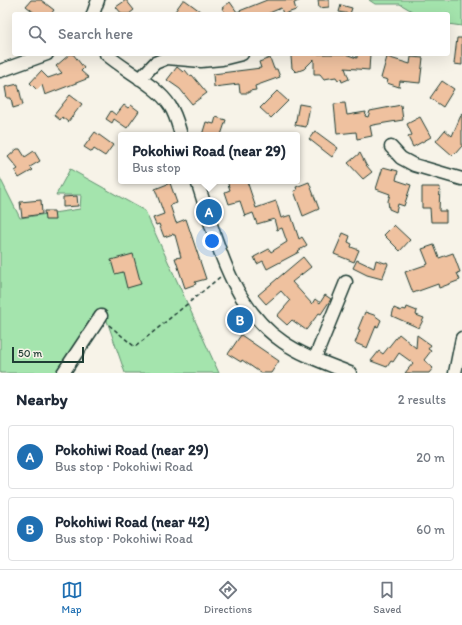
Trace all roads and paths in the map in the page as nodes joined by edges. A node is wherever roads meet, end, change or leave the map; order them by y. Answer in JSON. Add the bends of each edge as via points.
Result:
{"nodes":[{"id":1,"x":98,"y":0,"type":"edge"},
{"id":2,"x":94,"y":12,"type":"edge"},
{"id":3,"x":41,"y":56,"type":"edge"},
{"id":4,"x":109,"y":56,"type":"edge"},
{"id":5,"x":234,"y":56,"type":"edge"},
{"id":6,"x":0,"y":71,"type":"edge"},
{"id":7,"x":140,"y":79,"type":"junction"},
{"id":8,"x":180,"y":132,"type":"edge"},
{"id":9,"x":391,"y":147,"type":"dead end"},
{"id":10,"x":462,"y":179,"type":"edge"},
{"id":11,"x":198,"y":184,"type":"edge"},
{"id":12,"x":227,"y":270,"type":"junction"},
{"id":13,"x":346,"y":282,"type":"dead end"},
{"id":14,"x":105,"y":320,"type":"joint"},
{"id":15,"x":462,"y":338,"type":"edge"},
{"id":16,"x":315,"y":358,"type":"junction"},
{"id":17,"x":63,"y":373,"type":"edge"},
{"id":18,"x":350,"y":373,"type":"edge"},
{"id":19,"x":455,"y":373,"type":"edge"}],
"edges":[{"from":1,"to":2,"type":"street"},
{"from":3,"to":6,"type":"street"},
{"from":4,"to":7,"type":"street"},
{"from":5,"to":7,"type":"street","via":[[201,61],[167,58],[155,63]]},
{"from":7,"to":8,"type":"street","via":[[160,94],[170,106]]},
{"from":9,"to":10,"type":"street","via":[[401,158],[414,165]]},
{"from":11,"to":12,"type":"street"},
{"from":12,"to":14,"type":"path","via":[[135,347]]},
{"from":12,"to":16,"type":"street","via":[[234,286],[267,328],[284,343]]},
{"from":13,"to":16,"type":"street"},
{"from":14,"to":17,"type":"street"},
{"from":15,"to":19,"type":"street"},
{"from":16,"to":18,"type":"street"}]}
